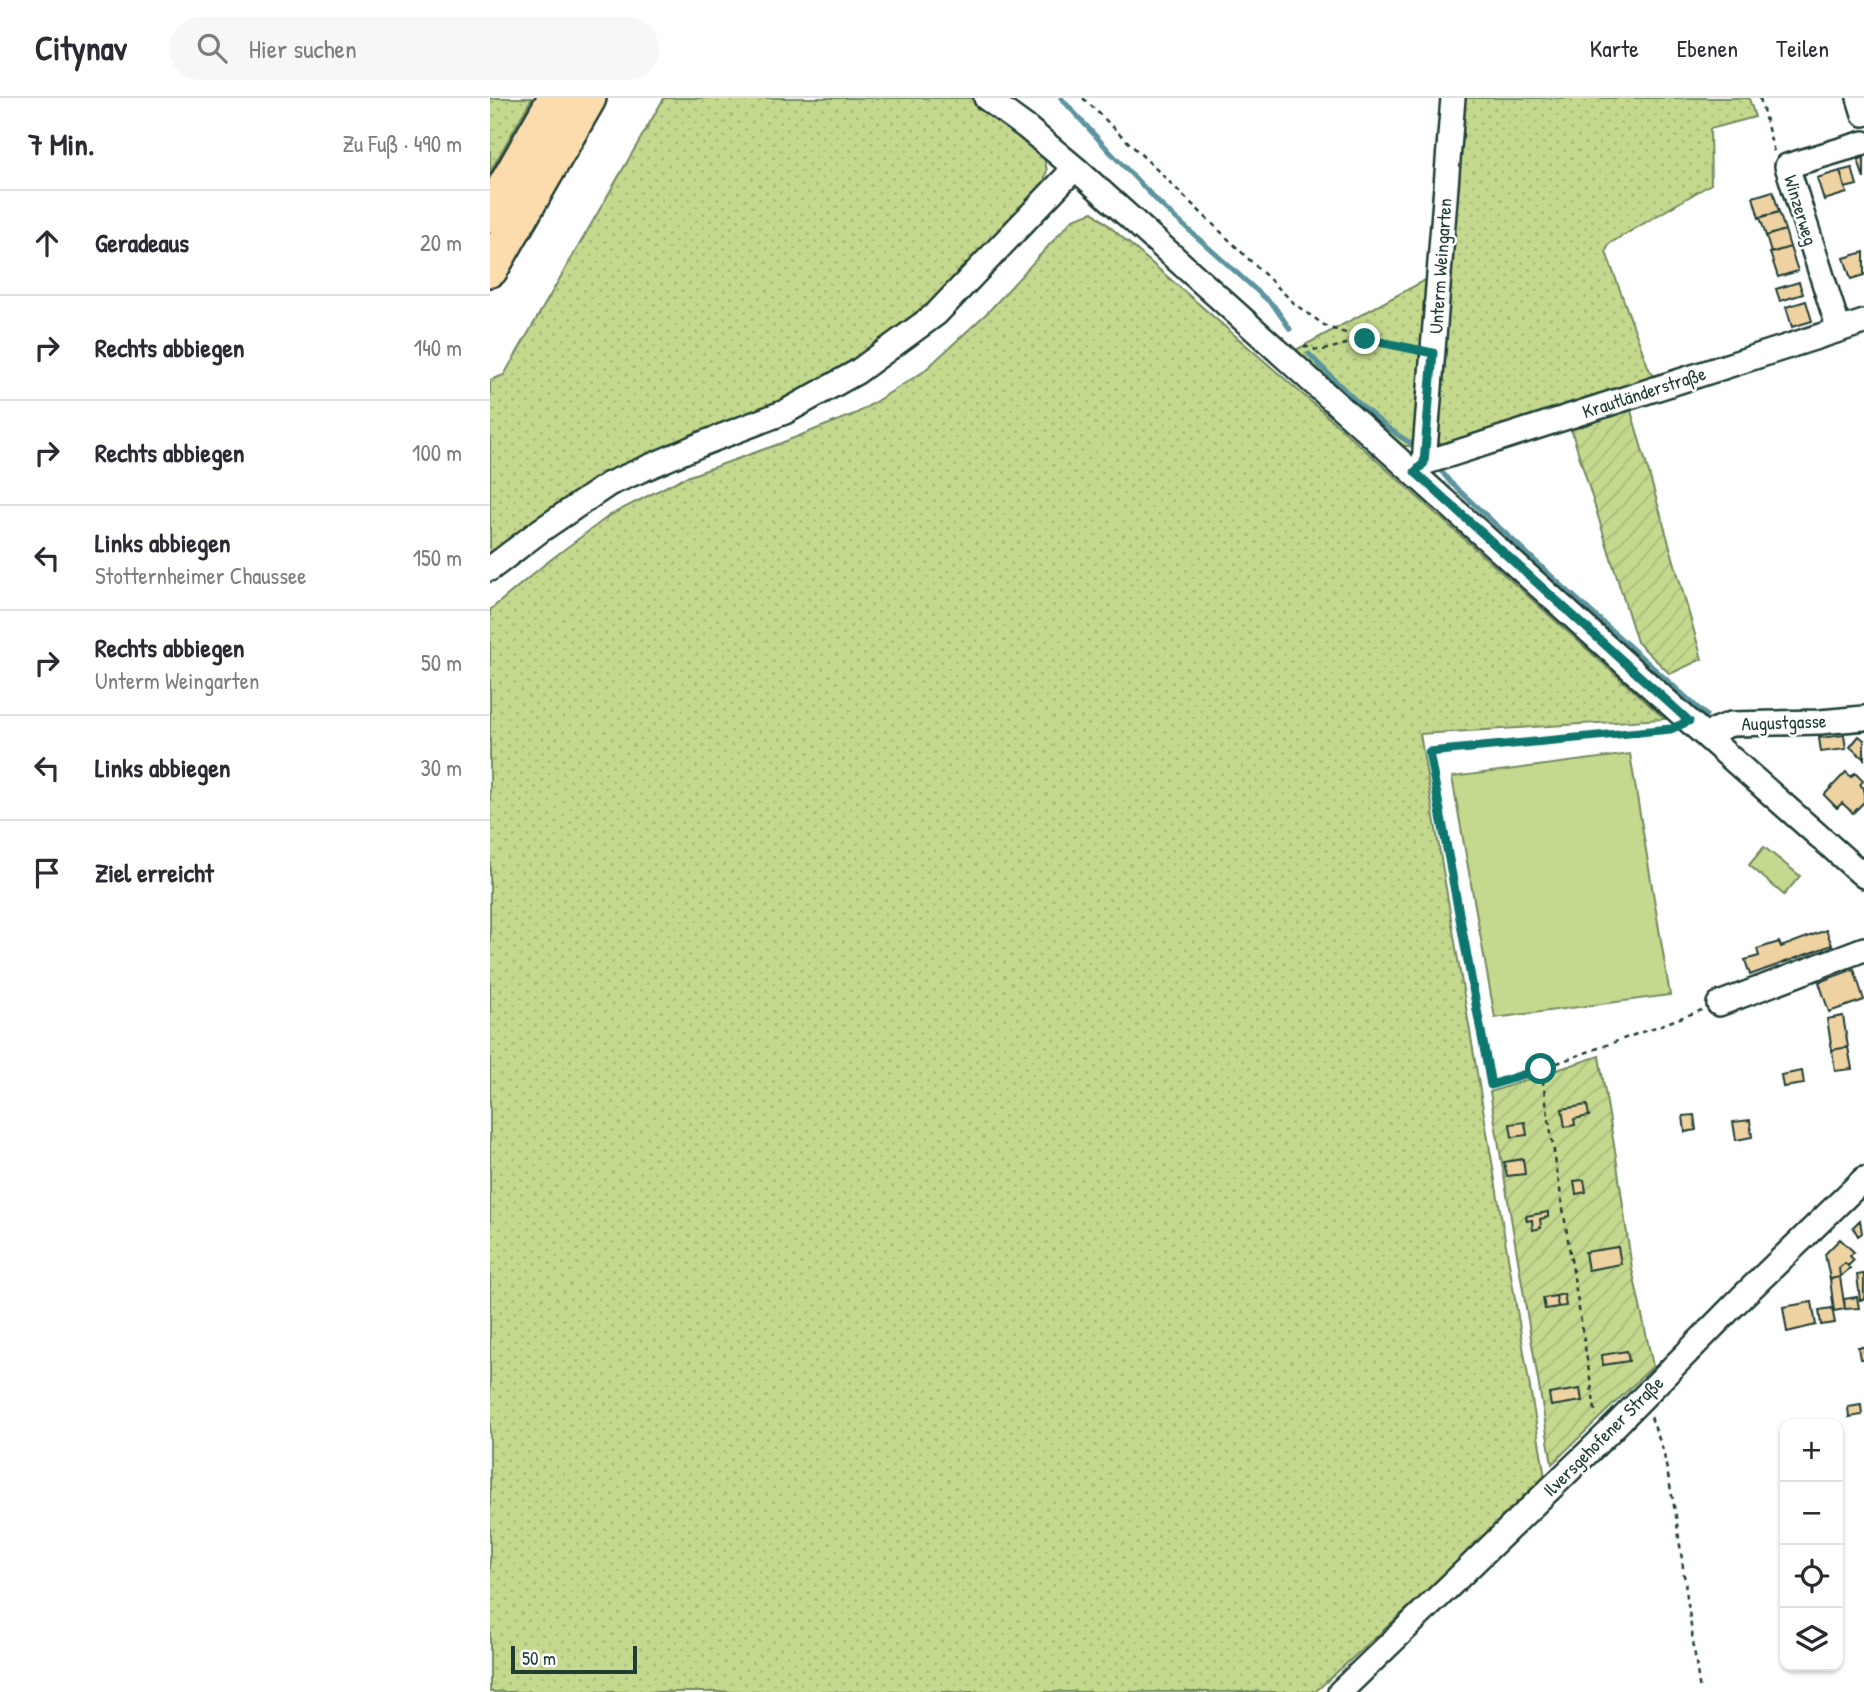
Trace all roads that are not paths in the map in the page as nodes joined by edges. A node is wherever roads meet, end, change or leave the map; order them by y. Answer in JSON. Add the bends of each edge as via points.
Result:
{"nodes":[{"id":1,"x":556,"y":98,"type":"edge"},
{"id":2,"x":588,"y":98,"type":"edge"},
{"id":3,"x":986,"y":98,"type":"edge"},
{"id":4,"x":1453,"y":98,"type":"edge"},
{"id":5,"x":1859,"y":98,"type":"edge"},
{"id":6,"x":1864,"y":114,"type":"edge"},
{"id":7,"x":1864,"y":143,"type":"edge"},
{"id":8,"x":1075,"y":168,"type":"junction"},
{"id":9,"x":490,"y":214,"type":"edge"},
{"id":10,"x":490,"y":269,"type":"edge"},
{"id":11,"x":1864,"y":322,"type":"edge"},
{"id":12,"x":1839,"y":330,"type":"junction"},
{"id":13,"x":1419,"y":467,"type":"junction"},
{"id":14,"x":490,"y":569,"type":"edge"},
{"id":15,"x":1864,"y":718,"type":"edge"},
{"id":16,"x":1707,"y":736,"type":"junction"},
{"id":17,"x":1864,"y":876,"type":"edge"},
{"id":18,"x":1864,"y":949,"type":"edge"},
{"id":19,"x":1719,"y":1004,"type":"road end"},
{"id":20,"x":1864,"y":1179,"type":"edge"},
{"id":21,"x":1340,"y":1692,"type":"edge"}],
"edges":[{"from":1,"to":9,"type":"highway"},
{"from":2,"to":10,"type":"highway"},
{"from":3,"to":8,"type":"street"},
{"from":4,"to":13,"type":"street","name":"Unterm Weingarten"},
{"from":5,"to":6,"type":"street"},
{"from":7,"to":12,"type":"street","name":"Winzerweg","via":[[1787,166]]},
{"from":8,"to":13,"type":"street","via":[[1377,439]]},
{"from":8,"to":14,"type":"street","via":[[936,314],[857,372],[785,412],[609,484]]},
{"from":11,"to":12,"type":"street","name":"Krautländerstraße"},
{"from":12,"to":13,"type":"street","name":"Krautländerstraße"},
{"from":13,"to":16,"type":"street"},
{"from":15,"to":16,"type":"street","name":"Augustgasse","via":[[1731,724]]},
{"from":16,"to":17,"type":"street"},
{"from":18,"to":19,"type":"street"},
{"from":20,"to":21,"type":"street","name":"Ilversgehofener Straße"}]}
